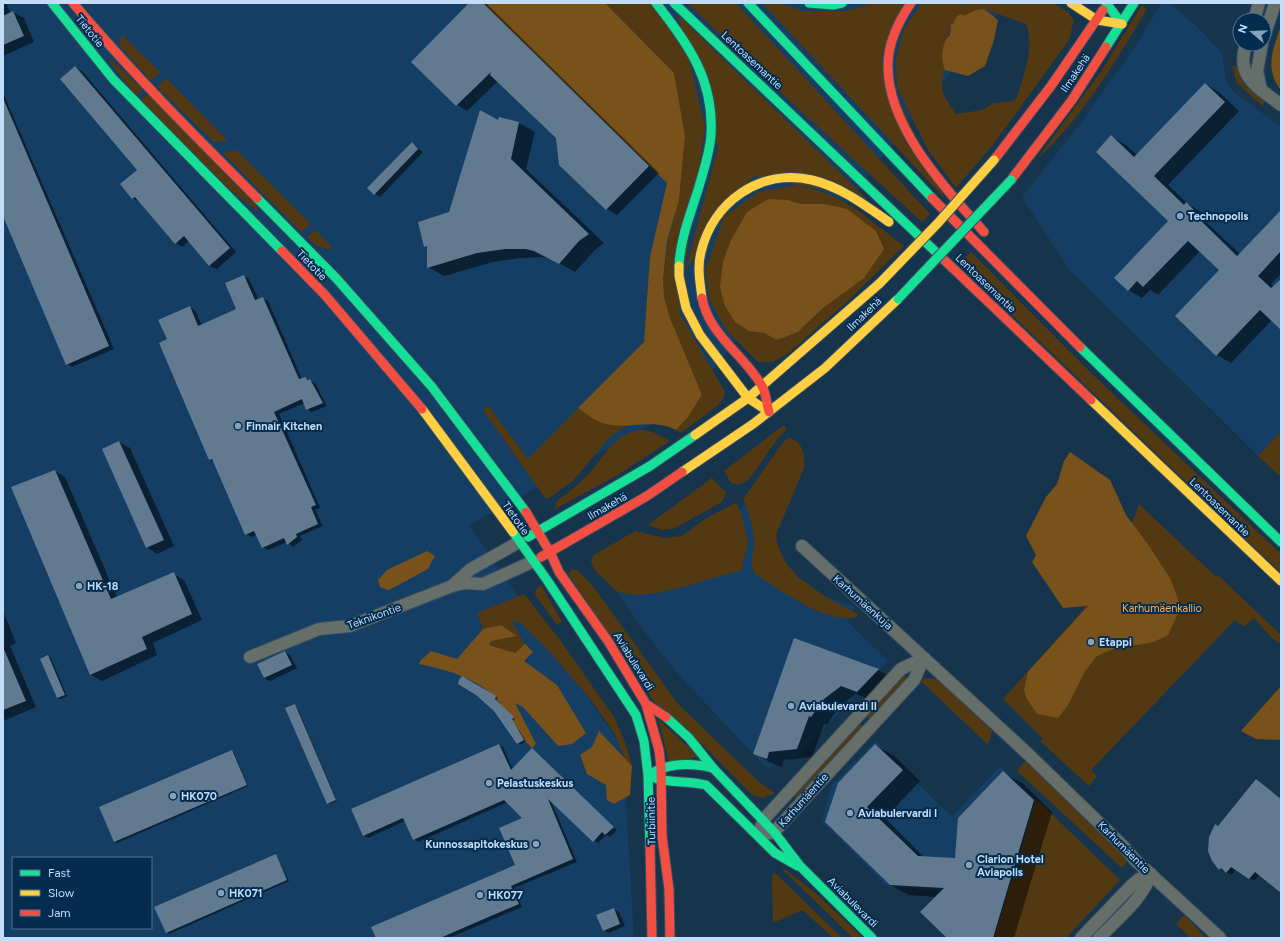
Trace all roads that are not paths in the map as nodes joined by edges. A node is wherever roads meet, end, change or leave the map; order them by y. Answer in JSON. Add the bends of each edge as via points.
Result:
{"nodes":[{"id":1,"x":52,"y":3,"type":"edge"},
{"id":2,"x":73,"y":3,"type":"edge"},
{"id":3,"x":656,"y":3,"type":"edge"},
{"id":4,"x":674,"y":3,"type":"edge"},
{"id":5,"x":748,"y":3,"type":"edge"},
{"id":6,"x":809,"y":3,"type":"edge"},
{"id":7,"x":842,"y":3,"type":"edge"},
{"id":8,"x":911,"y":3,"type":"edge"},
{"id":9,"x":1071,"y":3,"type":"edge"},
{"id":10,"x":1107,"y":3,"type":"edge"},
{"id":11,"x":1134,"y":3,"type":"edge"},
{"id":12,"x":1097,"y":20,"type":"junction"},
{"id":13,"x":1122,"y":24,"type":"junction"},
{"id":14,"x":1244,"y":52,"type":"edge"},
{"id":15,"x":1261,"y":52,"type":"edge"},
{"id":16,"x":1261,"y":90,"type":"junction"},
{"id":17,"x":1281,"y":105,"type":"edge"},
{"id":18,"x":990,"y":240,"type":"dead end"},
{"id":19,"x":924,"y":241,"type":"junction"},
{"id":20,"x":999,"y":252,"type":"dead end"},
{"id":21,"x":1027,"y":296,"type":"junction"},
{"id":22,"x":762,"y":386,"type":"junction"},
{"id":23,"x":748,"y":398,"type":"junction"},
{"id":24,"x":769,"y":412,"type":"junction"},
{"id":25,"x":538,"y":532,"type":"junction"},
{"id":26,"x":519,"y":542,"type":"junction"},
{"id":27,"x":1281,"y":542,"type":"edge"},
{"id":28,"x":802,"y":546,"type":"dead end"},
{"id":29,"x":550,"y":552,"type":"junction"},
{"id":30,"x":534,"y":561,"type":"junction"},
{"id":31,"x":1281,"y":582,"type":"edge"},
{"id":32,"x":452,"y":586,"type":"junction"},
{"id":33,"x":250,"y":657,"type":"dead end"},
{"id":34,"x":924,"y":658,"type":"junction"},
{"id":35,"x":646,"y":704,"type":"junction"},
{"id":36,"x":661,"y":767,"type":"junction"},
{"id":37,"x":713,"y":768,"type":"junction"},
{"id":38,"x":648,"y":775,"type":"junction"},
{"id":39,"x":662,"y":782,"type":"junction"},
{"id":40,"x":764,"y":819,"type":"junction"},
{"id":41,"x":774,"y":832,"type":"junction"},
{"id":42,"x":758,"y":837,"type":"junction"},
{"id":43,"x":800,"y":866,"type":"junction"},
{"id":44,"x":1151,"y":874,"type":"junction"},
{"id":45,"x":652,"y":938,"type":"edge"},
{"id":46,"x":670,"y":938,"type":"edge"},
{"id":47,"x":872,"y":938,"type":"edge"},
{"id":48,"x":1081,"y":938,"type":"edge"},
{"id":49,"x":1098,"y":938,"type":"edge"},
{"id":50,"x":1220,"y":938,"type":"edge"}],
"edges":[{"from":1,"to":26,"type":"main road","name":"Tietotie","via":[[112,79],[325,295],[416,399],[474,476]]},
{"from":2,"to":25,"type":"main road","name":"Tietotie","via":[[163,103],[336,278],[432,387]]},
{"from":3,"to":23,"type":"main road","via":[[683,38],[699,66],[711,109],[711,135],[707,159],[680,249],[679,276],[686,308],[700,335]]},
{"from":4,"to":19,"type":"main road","name":"Lentoasemantie"},
{"from":5,"to":21,"type":"main road","name":"Lentoasemantie","via":[[900,166]]},
{"from":6,"to":7,"type":"main road"},
{"from":8,"to":18,"type":"main road","via":[[895,29],[890,44],[888,75],[892,95],[911,137],[929,165]]},
{"from":9,"to":12,"type":"main road"},
{"from":10,"to":12,"type":"main road","name":"Ilmakehä"},
{"from":10,"to":13,"type":"main road"},
{"from":11,"to":13,"type":"main road","name":"Ilmakehä"},
{"from":12,"to":13,"type":"main road"},
{"from":12,"to":22,"type":"main road","name":"Ilmakehä","bridge":true,"via":[[1051,86],[994,160],[938,223],[880,283]]},
{"from":13,"to":24,"type":"main road","name":"Ilmakehä","bridge":true,"via":[[1072,100],[1011,180],[898,299],[825,368]]},
{"from":14,"to":16,"type":"street","via":[[1242,63],[1246,74]]},
{"from":15,"to":16,"type":"street","via":[[1257,72]]},
{"from":16,"to":17,"type":"street"},
{"from":19,"to":22,"type":"main road","via":[[892,225],[846,193],[816,181],[773,178],[735,195],[722,208],[706,235],[702,249],[700,286],[703,301],[719,331]]},
{"from":19,"to":31,"type":"main road","name":"Lentoasemantie"},
{"from":20,"to":21,"type":"main road"},
{"from":21,"to":27,"type":"main road","name":"Lentoasemantie"},
{"from":22,"to":23,"type":"main road","name":"Ilmakehä"},
{"from":22,"to":24,"type":"main road"},
{"from":23,"to":24,"type":"main road"},
{"from":23,"to":25,"type":"main road","name":"Ilmakehä","via":[[650,466]]},
{"from":24,"to":29,"type":"main road","name":"Ilmakehä","via":[[647,496]]},
{"from":25,"to":26,"type":"main road","name":"Ilmakehä"},
{"from":25,"to":29,"type":"main road","name":"Tietotie"},
{"from":26,"to":30,"type":"main road","name":"Tietotie"},
{"from":26,"to":32,"type":"street","name":"Teknikontie","via":[[471,569]]},
{"from":28,"to":34,"type":"street","name":"Karhumäenkuja"},
{"from":29,"to":30,"type":"main road","name":"Ilmakehä"},
{"from":29,"to":35,"type":"main road","name":"Aviabulevardi","via":[[561,575],[608,641]]},
{"from":30,"to":32,"type":"street","name":"Teknikontie","via":[[483,584],[464,583]]},
{"from":30,"to":38,"type":"main road","via":[[636,715],[644,741]]},
{"from":32,"to":33,"type":"street","name":"Teknikontie","via":[[350,626],[319,630]]},
{"from":34,"to":40,"type":"street","name":"Karhumäentie","via":[[901,668]]},
{"from":34,"to":41,"type":"street","name":"Karhumäentie","via":[[914,680]]},
{"from":34,"to":44,"type":"street","name":"Karhumäentie","via":[[1027,753]]},
{"from":35,"to":36,"type":"main road","name":"Turbiinitie"},
{"from":35,"to":37,"type":"main road","name":"Aviabulevardi","via":[[669,719],[689,738]]},
{"from":36,"to":37,"type":"main road","via":[[701,765]]},
{"from":36,"to":38,"type":"main road"},
{"from":36,"to":39,"type":"main road","name":"Turbiinitie"},
{"from":37,"to":40,"type":"main road","name":"Aviabulevardi"},
{"from":38,"to":39,"type":"main road","name":"Aviabulevardi"},
{"from":38,"to":45,"type":"main road","name":"Turbiinitie"},
{"from":39,"to":42,"type":"main road","name":"Aviabulevardi","via":[[696,781],[706,785]]},
{"from":39,"to":46,"type":"main road","name":"Turbiinitie","via":[[662,836],[669,889]]},
{"from":40,"to":41,"type":"main road","name":"Aviabulevardi"},
{"from":40,"to":42,"type":"street","name":"Karhumäentie"},
{"from":41,"to":42,"type":"street","name":"Karhumäentie"},
{"from":41,"to":43,"type":"main road","name":"Aviabulevardi"},
{"from":42,"to":43,"type":"main road","name":"Aviabulevardi","via":[[775,854]]},
{"from":43,"to":47,"type":"main road","name":"Aviabulevardi"},
{"from":44,"to":48,"type":"street","via":[[1131,886]]},
{"from":44,"to":49,"type":"street","via":[[1140,895]]},
{"from":44,"to":50,"type":"street","name":"Karhumäentie"}]}
